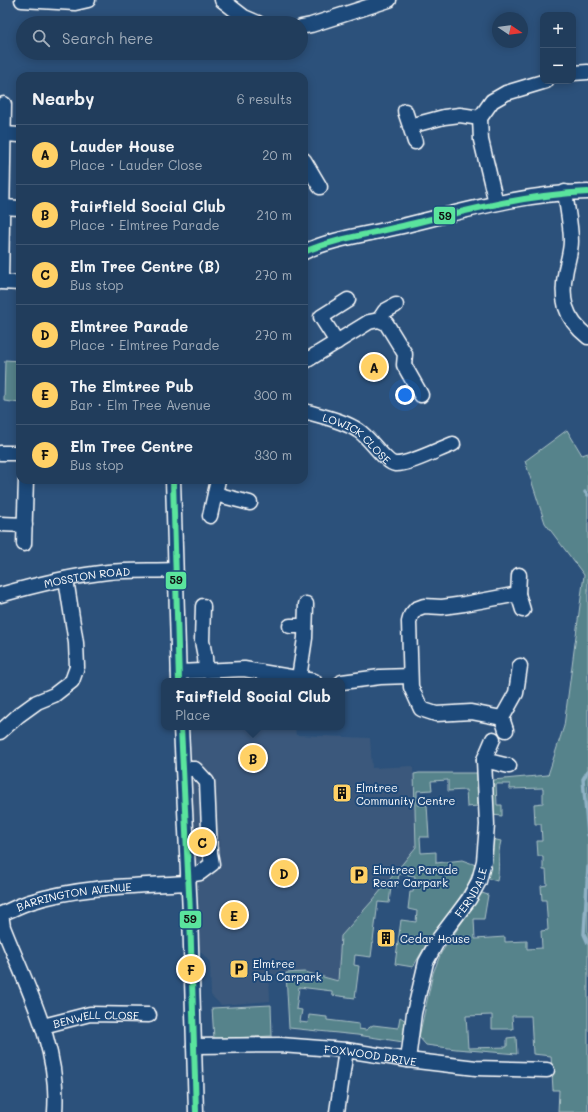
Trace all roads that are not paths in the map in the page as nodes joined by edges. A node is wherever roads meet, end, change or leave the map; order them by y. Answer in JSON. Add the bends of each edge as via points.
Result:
{"nodes":[{"id":1,"x":22,"y":0,"type":"edge"},
{"id":2,"x":88,"y":0,"type":"edge"},
{"id":3,"x":222,"y":0,"type":"edge"},
{"id":4,"x":389,"y":0,"type":"edge"},
{"id":5,"x":243,"y":16,"type":"edge"},
{"id":6,"x":308,"y":26,"type":"edge"},
{"id":7,"x":588,"y":72,"type":"edge"},
{"id":8,"x":576,"y":73,"type":"edge"},
{"id":9,"x":540,"y":83,"type":"edge"},
{"id":10,"x":4,"y":104,"type":"dead end"},
{"id":11,"x":405,"y":111,"type":"dead end"},
{"id":12,"x":480,"y":118,"type":"junction"},
{"id":13,"x":410,"y":126,"type":"junction"},
{"id":14,"x":4,"y":134,"type":"junction"},
{"id":15,"x":16,"y":135,"type":"edge"},
{"id":16,"x":415,"y":142,"type":"dead end"},
{"id":17,"x":308,"y":167,"type":"edge"},
{"id":18,"x":320,"y":187,"type":"dead end"},
{"id":19,"x":565,"y":192,"type":"junction"},
{"id":20,"x":588,"y":192,"type":"edge"},
{"id":21,"x":496,"y":203,"type":"junction"},
{"id":22,"x":3,"y":207,"type":"junction"},
{"id":23,"x":16,"y":208,"type":"edge"},
{"id":24,"x":308,"y":250,"type":"edge"},
{"id":25,"x":16,"y":283,"type":"edge"},
{"id":26,"x":348,"y":300,"type":"dead end"},
{"id":27,"x":396,"y":305,"type":"dead end"},
{"id":28,"x":379,"y":320,"type":"junction"},
{"id":29,"x":588,"y":337,"type":"edge"},
{"id":30,"x":337,"y":342,"type":"junction"},
{"id":31,"x":308,"y":360,"type":"edge"},
{"id":32,"x":421,"y":395,"type":"dead end"},
{"id":33,"x":308,"y":412,"type":"edge"},
{"id":34,"x":453,"y":444,"type":"dead end"},
{"id":35,"x":0,"y":453,"type":"edge"},
{"id":36,"x":16,"y":453,"type":"edge"},
{"id":37,"x":26,"y":484,"type":"edge"},
{"id":38,"x":173,"y":484,"type":"edge"},
{"id":39,"x":217,"y":484,"type":"edge"},
{"id":40,"x":215,"y":494,"type":"junction"},
{"id":41,"x":250,"y":503,"type":"dead end"},
{"id":42,"x":210,"y":516,"type":"dead end"},
{"id":43,"x":0,"y":524,"type":"edge"},
{"id":44,"x":25,"y":525,"type":"junction"},
{"id":45,"x":24,"y":544,"type":"dead end"},
{"id":46,"x":175,"y":570,"type":"junction"},
{"id":47,"x":519,"y":575,"type":"dead end"},
{"id":48,"x":66,"y":579,"type":"junction"},
{"id":49,"x":518,"y":594,"type":"junction"},
{"id":50,"x":0,"y":595,"type":"edge"},
{"id":51,"x":306,"y":604,"type":"dead end"},
{"id":52,"x":203,"y":606,"type":"dead end"},
{"id":53,"x":523,"y":610,"type":"dead end"},
{"id":54,"x":290,"y":626,"type":"dead end"},
{"id":55,"x":305,"y":626,"type":"junction"},
{"id":56,"x":520,"y":666,"type":"dead end"},
{"id":57,"x":206,"y":670,"type":"junction"},
{"id":58,"x":179,"y":676,"type":"edge"},
{"id":59,"x":410,"y":676,"type":"junction"},
{"id":60,"x":299,"y":678,"type":"joint"},
{"id":61,"x":345,"y":682,"type":"edge"},
{"id":62,"x":181,"y":730,"type":"edge"},
{"id":63,"x":0,"y":732,"type":"edge"},
{"id":64,"x":493,"y":739,"type":"dead end"},
{"id":65,"x":484,"y":760,"type":"junction"},
{"id":66,"x":509,"y":766,"type":"dead end"},
{"id":67,"x":183,"y":769,"type":"junction"},
{"id":68,"x":188,"y":879,"type":"junction"},
{"id":69,"x":1,"y":914,"type":"edge"},
{"id":70,"x":149,"y":1015,"type":"dead end"},
{"id":71,"x":43,"y":1026,"type":"junction"},
{"id":72,"x":194,"y":1046,"type":"junction"},
{"id":73,"x":346,"y":1050,"type":"junction"},
{"id":74,"x":408,"y":1060,"type":"junction"},
{"id":75,"x":547,"y":1070,"type":"dead end"},
{"id":76,"x":55,"y":1112,"type":"edge"},
{"id":77,"x":196,"y":1112,"type":"edge"},
{"id":78,"x":337,"y":1112,"type":"edge"}],
"edges":[{"from":1,"to":2,"type":"street","via":[[76,3]]},
{"from":3,"to":5,"type":"street"},
{"from":4,"to":6,"type":"street"},
{"from":7,"to":8,"type":"street"},
{"from":9,"to":12,"type":"street","via":[[492,101]]},
{"from":10,"to":14,"type":"street"},
{"from":11,"to":13,"type":"street"},
{"from":12,"to":13,"type":"street","via":[[460,115]]},
{"from":12,"to":21,"type":"street","via":[[481,140]]},
{"from":13,"to":16,"type":"street"},
{"from":14,"to":15,"type":"street"},
{"from":14,"to":22,"type":"street"},
{"from":17,"to":18,"type":"street"},
{"from":19,"to":20,"type":"street"},
{"from":19,"to":21,"type":"street"},
{"from":19,"to":29,"type":"street","via":[[571,241],[563,295],[567,312]]},
{"from":21,"to":24,"type":"street","via":[[346,238]]},
{"from":22,"to":23,"type":"street"},
{"from":22,"to":25,"type":"street","via":[[1,282]]},
{"from":26,"to":30,"type":"street","via":[[321,317]]},
{"from":27,"to":28,"type":"street","via":[[385,311]]},
{"from":28,"to":30,"type":"street","via":[[369,322]]},
{"from":28,"to":32,"type":"street","via":[[386,323],[405,354],[404,365]]},
{"from":30,"to":31,"type":"street"},
{"from":33,"to":34,"type":"street","name":"LOWICK CLOSE","via":[[359,430],[393,464],[403,464]]},
{"from":35,"to":36,"type":"street"},
{"from":37,"to":44,"type":"street"},
{"from":38,"to":46,"type":"street"},
{"from":39,"to":40,"type":"street"},
{"from":40,"to":41,"type":"street"},
{"from":40,"to":42,"type":"street"},
{"from":43,"to":44,"type":"street"},
{"from":44,"to":45,"type":"street"},
{"from":46,"to":48,"type":"street","name":"MOSSTON ROAD","via":[[108,572]]},
{"from":46,"to":58,"type":"street"},
{"from":47,"to":49,"type":"street"},
{"from":48,"to":50,"type":"street","name":"MOSSTON ROAD"},
{"from":48,"to":63,"type":"street","via":[[76,643],[77,667],[72,682],[18,715]]},
{"from":49,"to":53,"type":"street"},
{"from":49,"to":59,"type":"street","via":[[464,604],[424,606],[416,609],[409,622]]},
{"from":51,"to":55,"type":"street"},
{"from":52,"to":57,"type":"street","via":[[202,641]]},
{"from":54,"to":55,"type":"street"},
{"from":55,"to":60,"type":"street"},
{"from":56,"to":59,"type":"street","via":[[516,693],[504,724],[471,712],[436,714],[422,709],[411,687]]},
{"from":57,"to":58,"type":"street"},
{"from":57,"to":60,"type":"street","via":[[244,669]]},
{"from":59,"to":61,"type":"street"},
{"from":62,"to":67,"type":"street"},
{"from":64,"to":65,"type":"street","name":"FERNDALE"},
{"from":65,"to":66,"type":"street"},
{"from":65,"to":74,"type":"street","name":"FERNDALE","via":[[487,825],[484,861],[479,881],[469,899],[438,940],[426,962],[414,1013]]},
{"from":67,"to":68,"type":"street"},
{"from":67,"to":68,"type":"street","name":"BARRINGTON AVENUE","via":[[195,769],[207,782],[212,864]]},
{"from":68,"to":69,"type":"street","name":"BARRINGTON AVENUE","via":[[70,892],[29,902]]},
{"from":68,"to":72,"type":"street"},
{"from":69,"to":71,"type":"street","name":"BARRINGTON AVENUE","via":[[3,927]]},
{"from":70,"to":71,"type":"street","name":"BENWELL CLOSE","via":[[90,1014]]},
{"from":71,"to":76,"type":"street","name":"BARRINGTON AVENUE","via":[[52,1062]]},
{"from":72,"to":73,"type":"street","name":"FOXWOOD DRIVE","via":[[281,1045]]},
{"from":72,"to":77,"type":"street"},
{"from":73,"to":74,"type":"street","name":"FOXWOOD DRIVE"},
{"from":73,"to":78,"type":"street"},
{"from":74,"to":75,"type":"street","name":"FOXWOOD DRIVE","via":[[476,1068]]}]}
